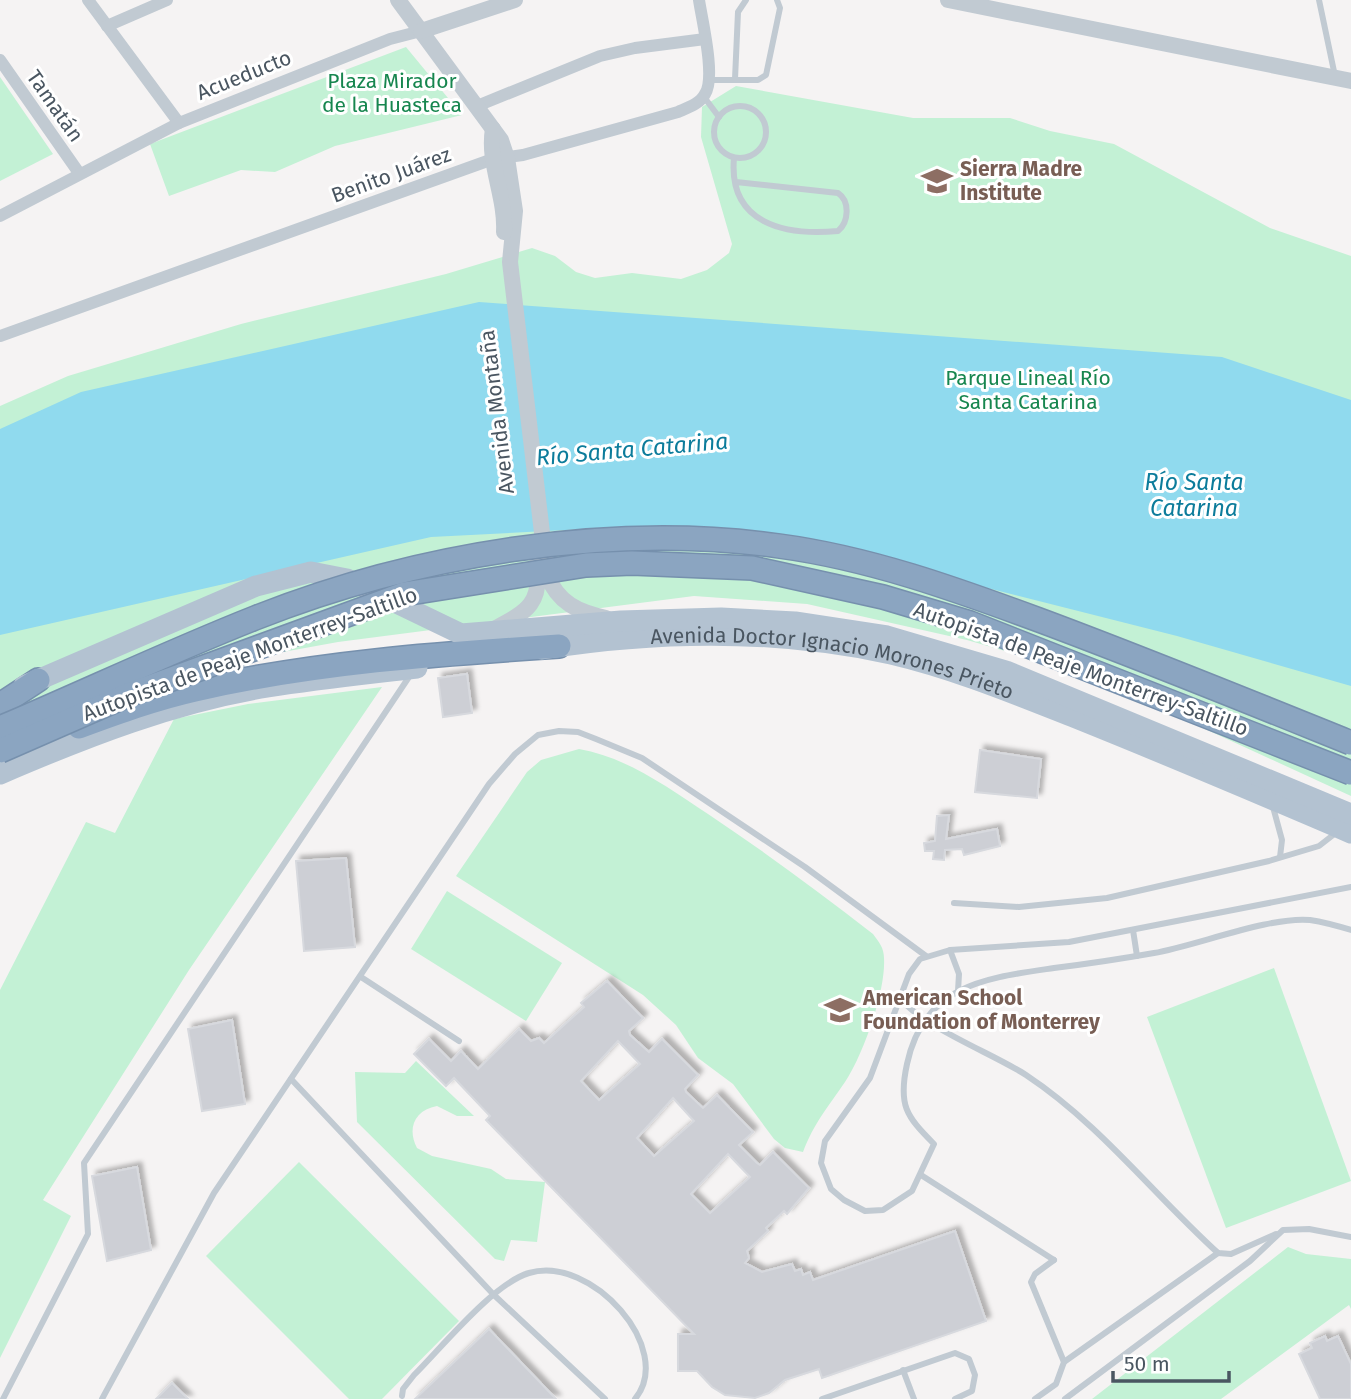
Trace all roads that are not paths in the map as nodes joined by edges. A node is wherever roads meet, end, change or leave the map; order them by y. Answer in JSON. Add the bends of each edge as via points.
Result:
{"nodes":[{"id":1,"x":88,"y":0,"type":"edge"},
{"id":2,"x":167,"y":0,"type":"edge"},
{"id":3,"x":398,"y":0,"type":"edge"},
{"id":4,"x":515,"y":0,"type":"edge"},
{"id":5,"x":699,"y":0,"type":"edge"},
{"id":6,"x":746,"y":0,"type":"edge"},
{"id":7,"x":777,"y":0,"type":"edge"},
{"id":8,"x":948,"y":0,"type":"edge"},
{"id":9,"x":1319,"y":0,"type":"edge"},
{"id":10,"x":107,"y":26,"type":"junction"},
{"id":11,"x":421,"y":31,"type":"junction"},
{"id":12,"x":705,"y":39,"type":"junction"},
{"id":13,"x":0,"y":60,"type":"edge"},
{"id":14,"x":735,"y":79,"type":"junction"},
{"id":15,"x":1343,"y":79,"type":"edge"},
{"id":16,"x":709,"y":80,"type":"junction"},
{"id":17,"x":704,"y":96,"type":"junction"},
{"id":18,"x":477,"y":106,"type":"junction"},
{"id":19,"x":719,"y":117,"type":"junction"},
{"id":20,"x":179,"y":123,"type":"junction"},
{"id":21,"x":500,"y":158,"type":"junction"},
{"id":22,"x":734,"y":158,"type":"junction"},
{"id":23,"x":79,"y":173,"type":"junction"},
{"id":24,"x":736,"y":182,"type":"junction"},
{"id":25,"x":0,"y":216,"type":"edge"},
{"id":26,"x":0,"y":336,"type":"edge"},
{"id":27,"x":543,"y":575,"type":"junction"},
{"id":28,"x":621,"y":621,"type":"junction"},
{"id":29,"x":485,"y":634,"type":"junction"},
{"id":30,"x":559,"y":646,"type":"junction"},
{"id":31,"x":414,"y":668,"type":"junction"},
{"id":32,"x":38,"y":680,"type":"junction"},
{"id":33,"x":0,"y":696,"type":"edge"},
{"id":34,"x":0,"y":705,"type":"edge"},
{"id":35,"x":0,"y":728,"type":"edge"},
{"id":36,"x":1351,"y":743,"type":"edge"},
{"id":37,"x":0,"y":753,"type":"edge"},
{"id":38,"x":1351,"y":773,"type":"edge"},
{"id":39,"x":0,"y":774,"type":"edge"},
{"id":40,"x":1267,"y":796,"type":"junction"},
{"id":41,"x":1348,"y":825,"type":"edge"},
{"id":42,"x":1280,"y":857,"type":"junction"},
{"id":43,"x":1351,"y":887,"type":"edge"},
{"id":44,"x":954,"y":903,"type":"dead end"},
{"id":45,"x":1133,"y":930,"type":"junction"},
{"id":46,"x":1351,"y":930,"type":"edge"},
{"id":47,"x":950,"y":950,"type":"junction"},
{"id":48,"x":926,"y":956,"type":"junction"},
{"id":49,"x":1138,"y":956,"type":"junction"},
{"id":50,"x":361,"y":977,"type":"junction"},
{"id":51,"x":958,"y":991,"type":"junction"},
{"id":52,"x":900,"y":997,"type":"junction"},
{"id":53,"x":927,"y":1021,"type":"junction"},
{"id":54,"x":459,"y":1041,"type":"dead end"},
{"id":55,"x":291,"y":1079,"type":"junction"},
{"id":56,"x":920,"y":1175,"type":"junction"},
{"id":57,"x":1276,"y":1234,"type":"junction"},
{"id":58,"x":1351,"y":1237,"type":"edge"},
{"id":59,"x":1218,"y":1253,"type":"junction"},
{"id":60,"x":494,"y":1295,"type":"junction"},
{"id":61,"x":1065,"y":1362,"type":"junction"},
{"id":62,"x":904,"y":1370,"type":"junction"},
{"id":63,"x":402,"y":1396,"type":"dead end"},
{"id":64,"x":3,"y":1399,"type":"edge"},
{"id":65,"x":102,"y":1399,"type":"edge"},
{"id":66,"x":605,"y":1399,"type":"edge"},
{"id":67,"x":635,"y":1399,"type":"edge"},
{"id":68,"x":822,"y":1399,"type":"edge"},
{"id":69,"x":914,"y":1399,"type":"edge"},
{"id":70,"x":955,"y":1399,"type":"edge"},
{"id":71,"x":1035,"y":1399,"type":"edge"},
{"id":72,"x":1065,"y":1399,"type":"edge"}],
"edges":[{"from":1,"to":10,"type":"street"},
{"from":2,"to":10,"type":"street"},
{"from":3,"to":11,"type":"street"},
{"from":4,"to":11,"type":"street","name":"Acueducto"},
{"from":5,"to":12,"type":"street"},
{"from":6,"to":14,"type":"lane","via":[[738,12]]},
{"from":7,"to":14,"type":"lane","via":[[780,8],[766,75],[758,80]]},
{"from":8,"to":15,"type":"street"},
{"from":9,"to":15,"type":"lane"},
{"from":10,"to":20,"type":"street"},
{"from":11,"to":18,"type":"street"},
{"from":11,"to":20,"type":"street","name":"Acueducto","via":[[390,39]]},
{"from":12,"to":16,"type":"street"},
{"from":12,"to":18,"type":"street","via":[[600,56]]},
{"from":13,"to":23,"type":"street","name":"Tamatán"},
{"from":14,"to":16,"type":"lane"},
{"from":16,"to":17,"type":"street"},
{"from":17,"to":19,"type":"lane"},
{"from":17,"to":21,"type":"street","name":"Benito Juárez","via":[[678,113]]},
{"from":18,"to":21,"type":"street","name":"Avenida Montaña","via":[[493,127]]},
{"from":19,"to":22,"type":"lane","via":[[714,138],[722,151]]},
{"from":19,"to":22,"type":"lane","via":[[738,106],[752,109],[763,120],[766,134],[761,148],[749,157]]},
{"from":20,"to":23,"type":"street","name":"Acueducto"},
{"from":21,"to":26,"type":"street","name":"Benito Juárez"},
{"from":21,"to":27,"type":"street","name":"Avenida Montaña","bridge":true,"via":[[515,211],[505,261]]},
{"from":22,"to":24,"type":"lane"},
{"from":23,"to":25,"type":"street","name":"Acueducto"},
{"from":24,"to":24,"type":"lane","via":[[743,203],[758,221],[828,232],[845,224],[846,204],[838,193]]},
{"from":27,"to":28,"type":"street","via":[[579,612]]},
{"from":27,"to":29,"type":"street","name":"Avenida Montaña","via":[[528,609]]},
{"from":28,"to":29,"type":"main road","name":"Avenida Doctor Ignacio Morones Prieto"},
{"from":28,"to":41,"type":"main road","name":"Avenida Doctor Ignacio Morones Prieto","via":[[722,618],[795,622],[939,649],[1085,701]]},
{"from":29,"to":32,"type":"main road","name":"Avenida Doctor Ignacio Morones Prieto","via":[[461,634],[347,579],[311,572],[256,586]]},
{"from":30,"to":31,"type":"main road","name":"Avenida Doctor Ignacio Morones Prieto"},
{"from":30,"to":37,"type":"highway","via":[[449,653],[228,683],[155,700]]},
{"from":30,"to":40,"type":"main road","name":"Avenida Doctor Ignacio Morones Prieto","via":[[652,636],[777,638],[888,654],[1002,689]]},
{"from":31,"to":39,"type":"main road","name":"Avenida Doctor Ignacio Morones Prieto","via":[[287,684],[190,705],[146,717]]},
{"from":31,"to":64,"type":"lane","via":[[84,1163],[88,1234]]},
{"from":32,"to":33,"type":"main road"},
{"from":32,"to":34,"type":"highway"},
{"from":35,"to":36,"type":"highway","name":"Autopista de Peaje Monterrey-Saltillo","bridge":true,"via":[[257,617],[342,588],[491,554],[662,537],[779,546],[881,567],[1073,633]]},
{"from":37,"to":38,"type":"highway","name":"Autopista de Peaje Monterrey-Saltillo","bridge":true,"via":[[128,695],[404,594],[586,565],[632,563],[752,568],[895,600],[970,623]]},
{"from":40,"to":41,"type":"main road","name":"Avenida Doctor Ignacio Morones Prieto"},
{"from":40,"to":42,"type":"lane","via":[[1279,827]]},
{"from":41,"to":42,"type":"lane","via":[[1319,846]]},
{"from":42,"to":44,"type":"lane","via":[[1107,898],[1019,907]]},
{"from":43,"to":45,"type":"lane"},
{"from":45,"to":47,"type":"lane","via":[[1069,942]]},
{"from":45,"to":49,"type":"lane"},
{"from":46,"to":49,"type":"lane","via":[[1308,920],[1275,924]]},
{"from":47,"to":48,"type":"lane"},
{"from":47,"to":51,"type":"lane","via":[[959,974]]},
{"from":48,"to":50,"type":"lane","via":[[805,867],[642,758],[578,732],[559,731],[529,740],[489,784]]},
{"from":48,"to":52,"type":"lane","via":[[915,963]]},
{"from":49,"to":51,"type":"lane","via":[[988,978]]},
{"from":50,"to":54,"type":"lane"},
{"from":50,"to":55,"type":"lane"},
{"from":51,"to":53,"type":"lane"},
{"from":52,"to":53,"type":"lane","via":[[909,1010]]},
{"from":52,"to":56,"type":"lane","via":[[870,1077],[825,1141],[821,1163],[831,1189],[865,1211],[897,1203],[912,1191]]},
{"from":53,"to":56,"type":"lane","via":[[915,1040],[904,1080],[906,1114],[934,1144]]},
{"from":53,"to":59,"type":"lane","via":[[992,1054],[1064,1102]]},
{"from":55,"to":60,"type":"lane"},
{"from":55,"to":65,"type":"lane","via":[[214,1193]]},
{"from":56,"to":61,"type":"lane","via":[[1054,1260],[1031,1282]]},
{"from":57,"to":58,"type":"lane","via":[[1295,1228]]},
{"from":57,"to":59,"type":"lane","via":[[1231,1254]]},
{"from":57,"to":72,"type":"lane","via":[[1250,1261]]},
{"from":59,"to":61,"type":"lane"},
{"from":60,"to":63,"type":"lane","via":[[407,1382]]},
{"from":60,"to":66,"type":"lane"},
{"from":60,"to":67,"type":"lane","via":[[513,1279],[559,1269],[607,1294],[637,1335],[644,1361],[643,1388]]},
{"from":61,"to":71,"type":"lane","via":[[1056,1384]]},
{"from":62,"to":68,"type":"lane"},
{"from":62,"to":69,"type":"lane"},
{"from":62,"to":70,"type":"lane","via":[[962,1353],[974,1367],[975,1386]]}]}
